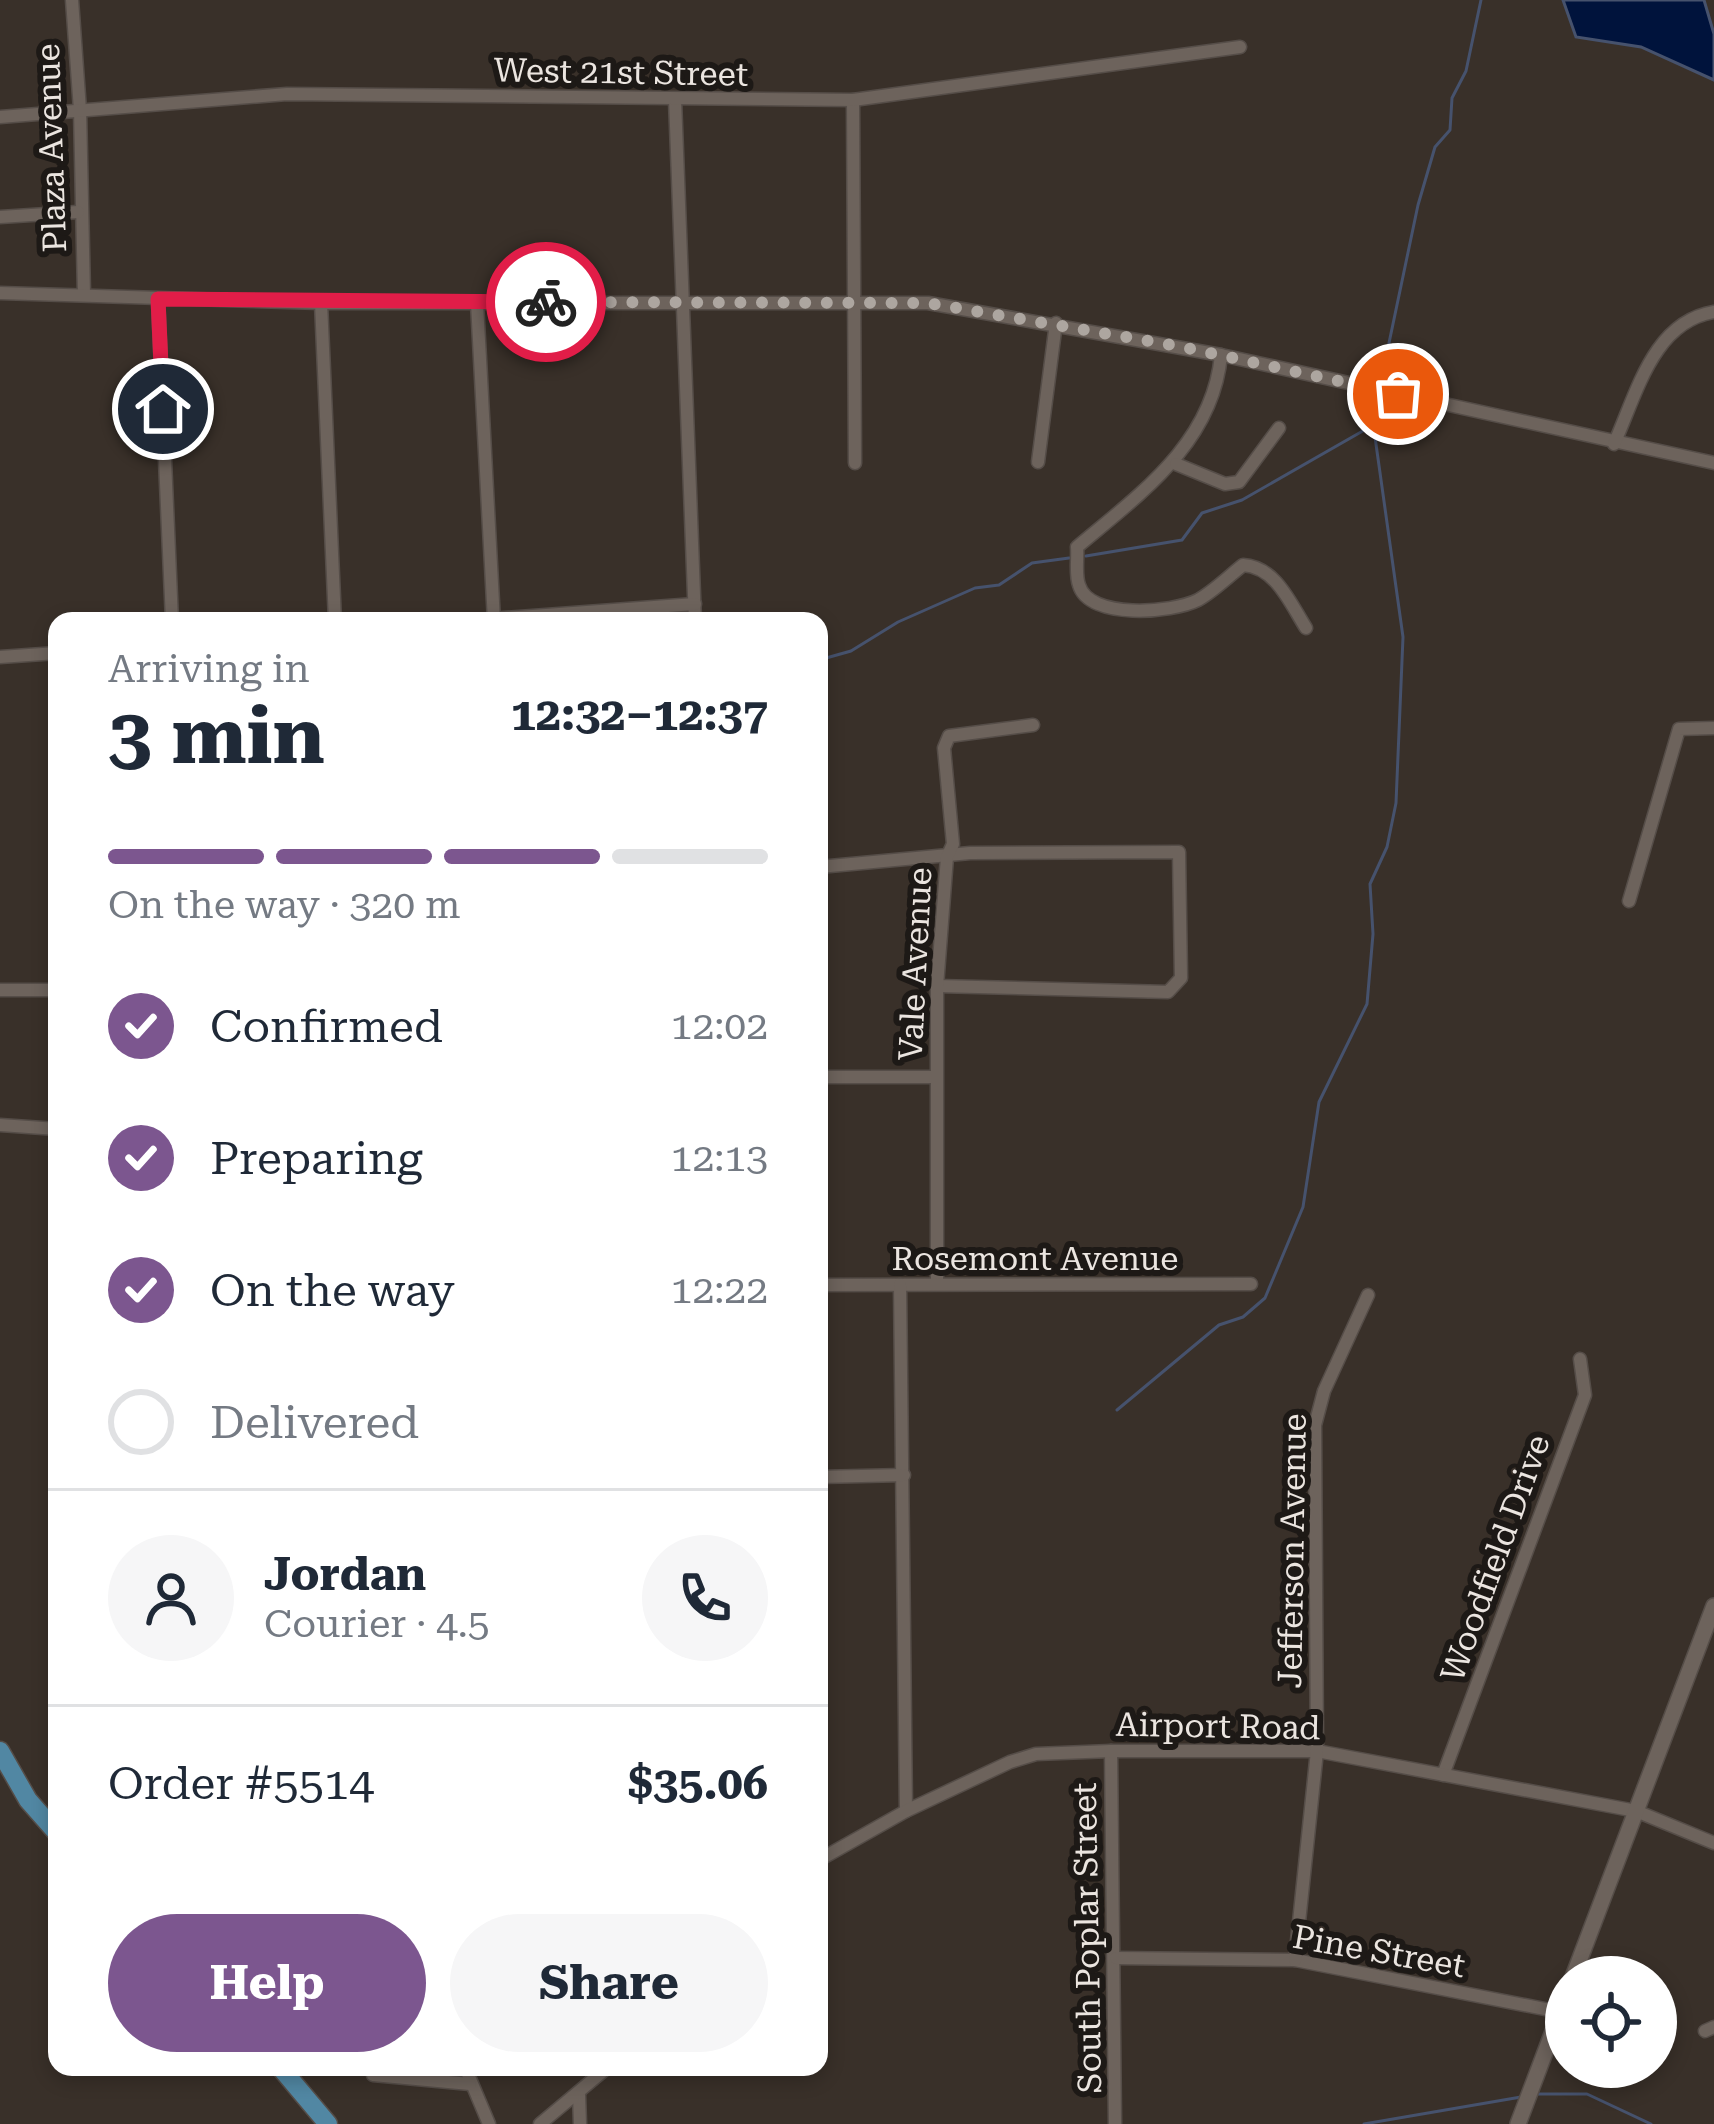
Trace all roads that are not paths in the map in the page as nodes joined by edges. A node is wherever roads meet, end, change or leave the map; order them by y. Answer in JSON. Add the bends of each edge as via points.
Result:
{"nodes":[{"id":1,"x":71,"y":0,"type":"edge"},
{"id":2,"x":1240,"y":47,"type":"dead end"},
{"id":3,"x":675,"y":100,"type":"junction"},
{"id":4,"x":853,"y":100,"type":"junction"},
{"id":5,"x":80,"y":110,"type":"junction"},
{"id":6,"x":0,"y":117,"type":"edge"},
{"id":7,"x":78,"y":212,"type":"junction"},
{"id":8,"x":0,"y":217,"type":"edge"},
{"id":9,"x":0,"y":293,"type":"edge"},
{"id":10,"x":84,"y":295,"type":"junction"},
{"id":11,"x":158,"y":299,"type":"junction"},
{"id":12,"x":683,"y":302,"type":"junction"},
{"id":13,"x":321,"y":303,"type":"junction"},
{"id":14,"x":477,"y":303,"type":"junction"},
{"id":15,"x":854,"y":303,"type":"junction"},
{"id":16,"x":1714,"y":312,"type":"edge"},
{"id":17,"x":1056,"y":323,"type":"junction"},
{"id":18,"x":1221,"y":355,"type":"junction"},
{"id":19,"x":1279,"y":428,"type":"dead end"},
{"id":20,"x":1614,"y":443,"type":"junction"},
{"id":21,"x":1038,"y":462,"type":"dead end"},
{"id":22,"x":855,"y":463,"type":"dead end"},
{"id":23,"x":1714,"y":463,"type":"edge"},
{"id":24,"x":1176,"y":464,"type":"junction"},
{"id":25,"x":695,"y":604,"type":"junction"},
{"id":26,"x":172,"y":612,"type":"edge"},
{"id":27,"x":334,"y":612,"type":"edge"},
{"id":28,"x":494,"y":612,"type":"edge"},
{"id":29,"x":594,"y":612,"type":"edge"},
{"id":30,"x":695,"y":612,"type":"edge"},
{"id":31,"x":1306,"y":628,"type":"dead end"},
{"id":32,"x":48,"y":654,"type":"edge"},
{"id":33,"x":0,"y":657,"type":"edge"},
{"id":34,"x":1033,"y":725,"type":"dead end"},
{"id":35,"x":1714,"y":728,"type":"edge"},
{"id":36,"x":947,"y":857,"type":"junction"},
{"id":37,"x":828,"y":866,"type":"edge"},
{"id":38,"x":1630,"y":901,"type":"dead end"},
{"id":39,"x":938,"y":986,"type":"junction"},
{"id":40,"x":0,"y":990,"type":"edge"},
{"id":41,"x":48,"y":990,"type":"edge"},
{"id":42,"x":828,"y":1077,"type":"edge"},
{"id":43,"x":936,"y":1077,"type":"junction"},
{"id":44,"x":0,"y":1125,"type":"edge"},
{"id":45,"x":48,"y":1128,"type":"edge"},
{"id":46,"x":937,"y":1282,"type":"junction"},
{"id":47,"x":1251,"y":1284,"type":"dead end"},
{"id":48,"x":828,"y":1285,"type":"edge"},
{"id":49,"x":900,"y":1285,"type":"junction"},
{"id":50,"x":1368,"y":1295,"type":"dead end"},
{"id":51,"x":1580,"y":1359,"type":"dead end"},
{"id":52,"x":904,"y":1475,"type":"junction"},
{"id":53,"x":828,"y":1477,"type":"edge"},
{"id":54,"x":1714,"y":1606,"type":"edge"},
{"id":55,"x":1112,"y":1750,"type":"junction"},
{"id":56,"x":0,"y":1751,"type":"edge"},
{"id":57,"x":1317,"y":1751,"type":"junction"},
{"id":58,"x":1443,"y":1774,"type":"junction"},
{"id":59,"x":906,"y":1810,"type":"junction"},
{"id":60,"x":1636,"y":1811,"type":"junction"},
{"id":61,"x":48,"y":1822,"type":"edge"},
{"id":62,"x":1714,"y":1843,"type":"edge"},
{"id":63,"x":828,"y":1855,"type":"edge"},
{"id":64,"x":1582,"y":1956,"type":"edge"},
{"id":65,"x":1116,"y":1958,"type":"junction"},
{"id":66,"x":1295,"y":1960,"type":"junction"},
{"id":67,"x":1545,"y":2001,"type":"edge"},
{"id":68,"x":1545,"y":2052,"type":"edge"},
{"id":69,"x":288,"y":2076,"type":"edge"},
{"id":70,"x":384,"y":2076,"type":"edge"},
{"id":71,"x":468,"y":2076,"type":"edge"},
{"id":72,"x":599,"y":2076,"type":"edge"},
{"id":73,"x":470,"y":2084,"type":"junction"},
{"id":74,"x":579,"y":2095,"type":"junction"},
{"id":75,"x":328,"y":2124,"type":"edge"},
{"id":76,"x":489,"y":2124,"type":"edge"},
{"id":77,"x":540,"y":2124,"type":"edge"},
{"id":78,"x":580,"y":2124,"type":"edge"},
{"id":79,"x":1115,"y":2124,"type":"edge"},
{"id":80,"x":1518,"y":2124,"type":"edge"}],
"edges":[{"from":1,"to":5,"type":"street","name":"Plaza Avenue"},
{"from":2,"to":4,"type":"street","name":"West 21st Street"},
{"from":3,"to":4,"type":"street","name":"West 21st Street"},
{"from":3,"to":5,"type":"street","name":"West 21st Street","via":[[287,94]]},
{"from":3,"to":12,"type":"street"},
{"from":4,"to":15,"type":"street"},
{"from":5,"to":6,"type":"street","name":"West 21st Street"},
{"from":5,"to":7,"type":"street","name":"Plaza Avenue"},
{"from":7,"to":8,"type":"street"},
{"from":7,"to":10,"type":"street","name":"Plaza Avenue"},
{"from":9,"to":10,"type":"street"},
{"from":10,"to":11,"type":"street"},
{"from":11,"to":13,"type":"street"},
{"from":11,"to":26,"type":"street"},
{"from":12,"to":14,"type":"street"},
{"from":12,"to":15,"type":"street"},
{"from":12,"to":25,"type":"street"},
{"from":13,"to":14,"type":"street"},
{"from":13,"to":27,"type":"street"},
{"from":14,"to":28,"type":"street"},
{"from":15,"to":17,"type":"street","via":[[928,303]]},
{"from":15,"to":22,"type":"street"},
{"from":16,"to":20,"type":"street","via":[[1690,316],[1668,334]]},
{"from":17,"to":18,"type":"street"},
{"from":17,"to":21,"type":"street"},
{"from":18,"to":20,"type":"street"},
{"from":18,"to":24,"type":"street","via":[[1215,389]]},
{"from":19,"to":24,"type":"street","via":[[1239,482]]},
{"from":20,"to":23,"type":"street"},
{"from":24,"to":31,"type":"street","via":[[1077,547],[1086,598],[1105,610],[1180,606],[1243,565],[1257,566]]},
{"from":25,"to":29,"type":"street"},
{"from":25,"to":30,"type":"street"},
{"from":32,"to":33,"type":"street"},
{"from":34,"to":36,"type":"street","name":"Vale Avenue","via":[[949,736]]},
{"from":35,"to":38,"type":"street","via":[[1679,729]]},
{"from":36,"to":37,"type":"street"},
{"from":36,"to":39,"type":"street","name":"Vale Avenue"},
{"from":36,"to":39,"type":"street","via":[[1179,851],[1181,978],[1168,992]]},
{"from":39,"to":43,"type":"street","name":"Vale Avenue"},
{"from":40,"to":41,"type":"street"},
{"from":42,"to":43,"type":"street"},
{"from":43,"to":46,"type":"street","name":"Vale Avenue"},
{"from":44,"to":45,"type":"street"},
{"from":46,"to":47,"type":"street","name":"Rosemont Avenue"},
{"from":46,"to":49,"type":"street","name":"Rosemont Avenue"},
{"from":48,"to":49,"type":"street","name":"Rosemont Avenue"},
{"from":49,"to":52,"type":"street"},
{"from":50,"to":57,"type":"street","name":"Jefferson Avenue","via":[[1315,1425]]},
{"from":51,"to":58,"type":"street","name":"Woodfield Drive","via":[[1585,1395]]},
{"from":52,"to":53,"type":"street"},
{"from":52,"to":59,"type":"street"},
{"from":54,"to":60,"type":"street"},
{"from":55,"to":57,"type":"street","name":"Airport Road"},
{"from":55,"to":59,"type":"street","name":"Airport Road","via":[[1036,1754]]},
{"from":55,"to":65,"type":"street","name":"South Poplar Street"},
{"from":56,"to":61,"type":"main road"},
{"from":57,"to":58,"type":"street","name":"Airport Road"},
{"from":57,"to":66,"type":"street","name":"Jefferson Avenue"},
{"from":58,"to":60,"type":"street","name":"Airport Road"},
{"from":59,"to":63,"type":"street","name":"Airport Road"},
{"from":60,"to":62,"type":"street","name":"Airport Road"},
{"from":60,"to":64,"type":"street"},
{"from":65,"to":66,"type":"street","name":"Pine Street"},
{"from":65,"to":79,"type":"street","name":"South Poplar Street"},
{"from":66,"to":67,"type":"street","name":"Pine Street"},
{"from":68,"to":80,"type":"street"},
{"from":69,"to":75,"type":"main road"},
{"from":70,"to":73,"type":"street"},
{"from":71,"to":73,"type":"street"},
{"from":72,"to":74,"type":"street"},
{"from":73,"to":76,"type":"street"},
{"from":74,"to":77,"type":"street"},
{"from":74,"to":78,"type":"street"}]}
